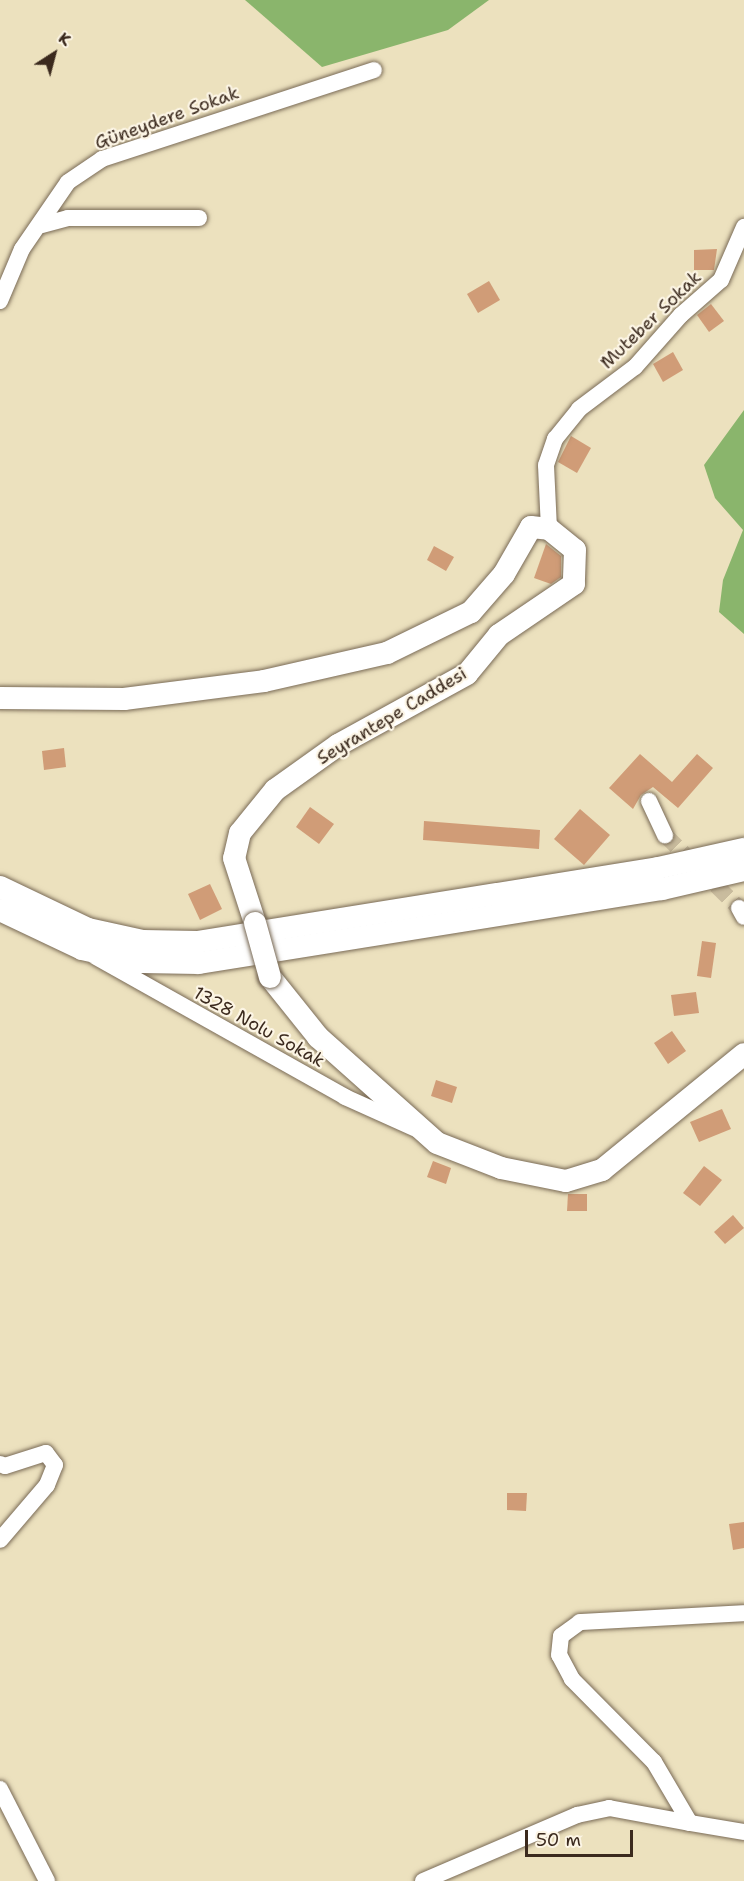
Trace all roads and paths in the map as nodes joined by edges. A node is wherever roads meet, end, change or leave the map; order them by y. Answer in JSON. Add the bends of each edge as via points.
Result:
{"nodes":[{"id":1,"x":374,"y":70,"type":"dead end"},
{"id":2,"x":199,"y":218,"type":"dead end"},
{"id":3,"x":42,"y":225,"type":"junction"},
{"id":4,"x":744,"y":227,"type":"edge"},
{"id":5,"x":1,"y":298,"type":"edge"},
{"id":6,"x":549,"y":529,"type":"junction"},
{"id":7,"x":0,"y":698,"type":"edge"},
{"id":8,"x":649,"y":801,"type":"dead end"},
{"id":9,"x":665,"y":835,"type":"tunnel mouth"},
{"id":10,"x":744,"y":849,"type":"edge"},
{"id":11,"x":744,"y":870,"type":"edge"},
{"id":12,"x":0,"y":887,"type":"edge"},
{"id":13,"x":0,"y":910,"type":"edge"},
{"id":14,"x":78,"y":946,"type":"junction"},
{"id":15,"x":744,"y":1054,"type":"edge"},
{"id":16,"x":425,"y":1134,"type":"junction"},
{"id":17,"x":0,"y":1464,"type":"edge"},
{"id":18,"x":0,"y":1540,"type":"edge"},
{"id":19,"x":744,"y":1612,"type":"edge"},
{"id":20,"x":0,"y":1789,"type":"edge"},
{"id":21,"x":690,"y":1823,"type":"junction"},
{"id":22,"x":744,"y":1832,"type":"edge"},
{"id":23,"x":47,"y":1881,"type":"edge"},
{"id":24,"x":423,"y":1881,"type":"edge"}],
"edges":[{"from":1,"to":3,"type":"street","name":"Güneydere Sokak","via":[[102,159],[68,182]]},
{"from":2,"to":3,"type":"street","via":[[68,218]]},
{"from":3,"to":5,"type":"street","name":"Güneydere Sokak","via":[[22,249]]},
{"from":4,"to":6,"type":"street","name":"Muteber Sokak","via":[[721,280],[681,315],[635,367],[579,409],[555,439],[546,465]]},
{"from":6,"to":7,"type":"street","via":[[531,527],[504,574],[471,612],[387,652],[264,681],[124,699]]},
{"from":6,"to":16,"type":"street","name":"Seyrantepe Caddesi","bridge":true,"via":[[575,550],[574,584],[499,635],[467,674],[338,745],[275,790],[240,833],[234,858],[270,977],[318,1037]]},
{"from":8,"to":9,"type":"street"},
{"from":10,"to":12,"type":"street","via":[[658,868],[197,942],[143,941],[88,929]]},
{"from":11,"to":14,"type":"street","via":[[662,888],[199,963],[141,962]]},
{"from":13,"to":14,"type":"street"},
{"from":14,"to":16,"type":"street","name":"1328 Nolu Sokak","via":[[345,1097]]},
{"from":15,"to":16,"type":"street","name":"Seyrantepe Caddesi","via":[[602,1170],[566,1181],[501,1168],[437,1143]]},
{"from":17,"to":18,"type":"street","via":[[5,1467],[46,1453],[56,1465],[47,1485]]},
{"from":19,"to":21,"type":"street","via":[[580,1622],[561,1636],[560,1655],[572,1679],[654,1762]]},
{"from":20,"to":23,"type":"street"},
{"from":21,"to":22,"type":"street"},
{"from":21,"to":24,"type":"street","via":[[609,1808],[578,1815]]}]}
